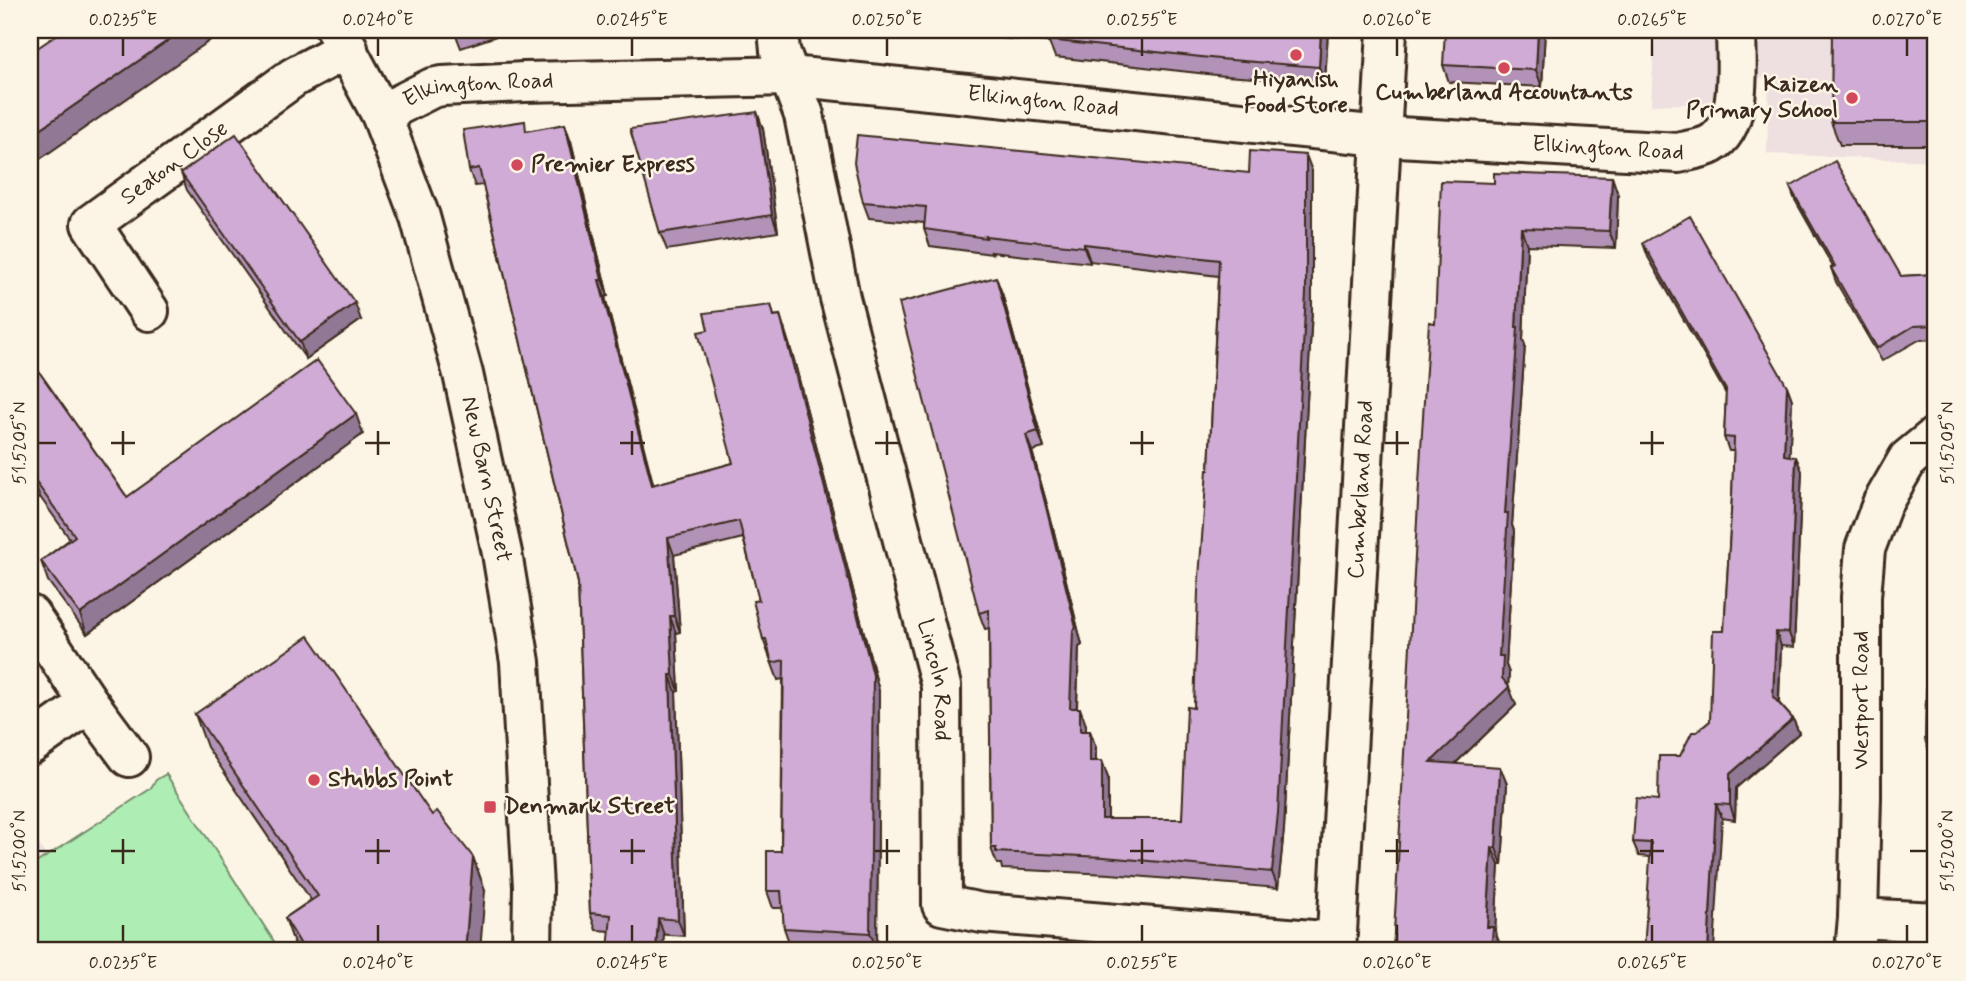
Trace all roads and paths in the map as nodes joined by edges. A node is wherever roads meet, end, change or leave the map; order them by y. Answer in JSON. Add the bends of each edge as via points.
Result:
{"nodes":[{"id":1,"x":778,"y":30,"type":"edge"},
{"id":2,"x":1387,"y":30,"type":"edge"},
{"id":3,"x":1736,"y":30,"type":"edge"},
{"id":4,"x":342,"y":39,"type":"edge"},
{"id":5,"x":790,"y":76,"type":"junction"},
{"id":6,"x":381,"y":114,"type":"junction"},
{"id":7,"x":1381,"y":136,"type":"junction"},
{"id":8,"x":149,"y":311,"type":"dead end"},
{"id":9,"x":1922,"y":448,"type":"edge"},
{"id":10,"x":30,"y":615,"type":"edge"},
{"id":11,"x":89,"y":703,"type":"junction"},
{"id":12,"x":30,"y":745,"type":"edge"},
{"id":13,"x":129,"y":757,"type":"dead end"},
{"id":14,"x":1936,"y":922,"type":"edge"},
{"id":15,"x":1856,"y":934,"type":"edge"},
{"id":16,"x":1336,"y":947,"type":"edge"},
{"id":17,"x":532,"y":951,"type":"edge"}],
"edges":[{"from":1,"to":5,"type":"street"},
{"from":2,"to":7,"type":"street","name":"Cumberland Road"},
{"from":3,"to":7,"type":"street","name":"Elkington Road","via":[[1735,106],[1726,128],[1712,144],[1679,153]]},
{"from":4,"to":6,"type":"street","name":"New Barn Street"},
{"from":4,"to":8,"type":"street","name":"Seaton Close","via":[[91,224]]},
{"from":5,"to":6,"type":"street","name":"Elkington Road","via":[[442,86]]},
{"from":5,"to":7,"type":"street","name":"Elkington Road"},
{"from":5,"to":16,"type":"street","name":"Lincoln Road","via":[[804,114],[840,298],[941,686],[942,905],[982,913]]},
{"from":6,"to":17,"type":"street","name":"New Barn Street","via":[[424,230],[463,374],[502,553],[520,662],[533,887]]},
{"from":7,"to":16,"type":"street","name":"Cumberland Road"},
{"from":9,"to":15,"type":"street","name":"Westport Road","via":[[1882,504],[1865,549]]},
{"from":10,"to":11,"type":"street"},
{"from":11,"to":12,"type":"street"},
{"from":11,"to":13,"type":"street"},
{"from":14,"to":15,"type":"street"}]}
